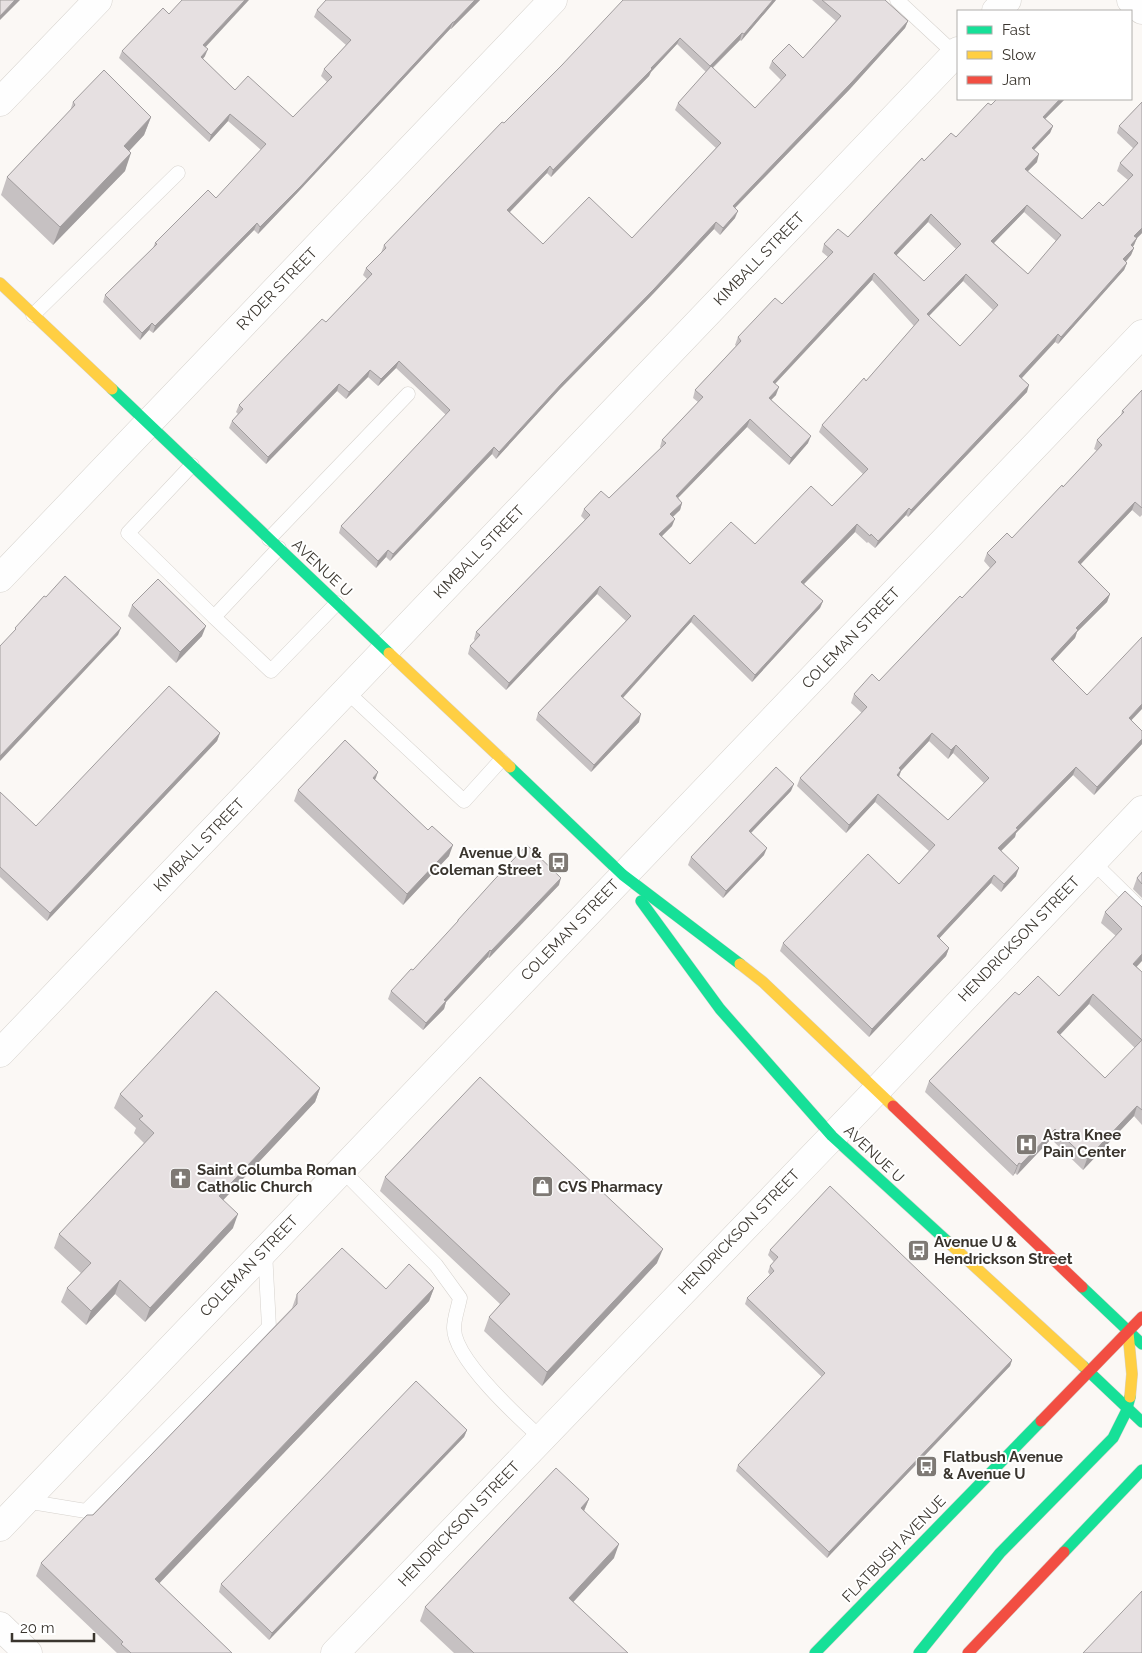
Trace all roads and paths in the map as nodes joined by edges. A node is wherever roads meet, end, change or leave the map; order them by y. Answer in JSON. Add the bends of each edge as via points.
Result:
{"nodes":[{"id":1,"x":98,"y":0,"type":"edge"},
{"id":2,"x":553,"y":0,"type":"edge"},
{"id":3,"x":896,"y":0,"type":"edge"},
{"id":4,"x":1007,"y":0,"type":"edge"},
{"id":5,"x":1131,"y":0,"type":"edge"},
{"id":6,"x":997,"y":10,"type":"edge"},
{"id":7,"x":1142,"y":10,"type":"edge"},
{"id":8,"x":957,"y":53,"type":"edge"},
{"id":9,"x":0,"y":102,"type":"edge"},
{"id":10,"x":178,"y":174,"type":"dead end"},
{"id":11,"x":0,"y":282,"type":"edge"},
{"id":12,"x":34,"y":315,"type":"junction"},
{"id":13,"x":1142,"y":334,"type":"edge"},
{"id":14,"x":408,"y":394,"type":"dead end"},
{"id":15,"x":148,"y":424,"type":"junction"},
{"id":16,"x":192,"y":465,"type":"junction"},
{"id":17,"x":274,"y":543,"type":"junction"},
{"id":18,"x":0,"y":578,"type":"edge"},
{"id":19,"x":336,"y":603,"type":"junction"},
{"id":20,"x":214,"y":616,"type":"junction"},
{"id":21,"x":385,"y":649,"type":"junction"},
{"id":22,"x":346,"y":691,"type":"junction"},
{"id":23,"x":501,"y":760,"type":"junction"},
{"id":24,"x":1142,"y":810,"type":"edge"},
{"id":25,"x":1093,"y":862,"type":"junction"},
{"id":26,"x":623,"y":875,"type":"junction"},
{"id":27,"x":1142,"y":910,"type":"edge"},
{"id":28,"x":0,"y":1053,"type":"edge"},
{"id":29,"x":876,"y":1090,"type":"junction"},
{"id":30,"x":832,"y":1136,"type":"junction"},
{"id":31,"x":342,"y":1170,"type":"junction"},
{"id":32,"x":265,"y":1249,"type":"junction"},
{"id":33,"x":1142,"y":1317,"type":"edge"},
{"id":34,"x":1128,"y":1332,"type":"junction"},
{"id":35,"x":1142,"y":1344,"type":"edge"},
{"id":36,"x":1090,"y":1372,"type":"junction"},
{"id":37,"x":1128,"y":1408,"type":"junction"},
{"id":38,"x":1142,"y":1422,"type":"edge"},
{"id":39,"x":541,"y":1438,"type":"junction"},
{"id":40,"x":1142,"y":1470,"type":"edge"},
{"id":41,"x":25,"y":1501,"type":"junction"},
{"id":42,"x":0,"y":1527,"type":"edge"},
{"id":43,"x":0,"y":1626,"type":"edge"},
{"id":44,"x":28,"y":1653,"type":"edge"},
{"id":45,"x":335,"y":1653,"type":"edge"},
{"id":46,"x":816,"y":1653,"type":"edge"},
{"id":47,"x":919,"y":1653,"type":"edge"},
{"id":48,"x":968,"y":1653,"type":"edge"}],
"edges":[{"from":1,"to":9,"type":"street"},
{"from":2,"to":15,"type":"street","name":"RYDER STREET"},
{"from":3,"to":8,"type":"lane"},
{"from":4,"to":6,"type":"street"},
{"from":5,"to":7,"type":"street"},
{"from":8,"to":21,"type":"street","name":"KIMBALL STREET"},
{"from":10,"to":12,"type":"lane"},
{"from":11,"to":12,"type":"main road","name":"AVENUE U"},
{"from":12,"to":15,"type":"main road","name":"AVENUE U"},
{"from":13,"to":26,"type":"street","name":"COLEMAN STREET"},
{"from":14,"to":17,"type":"lane"},
{"from":15,"to":16,"type":"main road","name":"AVENUE U"},
{"from":15,"to":18,"type":"street","name":"RYDER STREET"},
{"from":16,"to":17,"type":"main road","name":"AVENUE U"},
{"from":16,"to":20,"type":"lane","via":[[128,533]]},
{"from":17,"to":19,"type":"main road","name":"AVENUE U"},
{"from":17,"to":20,"type":"lane"},
{"from":19,"to":20,"type":"lane","via":[[271,671]]},
{"from":19,"to":21,"type":"main road","name":"AVENUE U"},
{"from":21,"to":22,"type":"street","name":"KIMBALL STREET"},
{"from":21,"to":23,"type":"main road","name":"AVENUE U"},
{"from":22,"to":23,"type":"lane","via":[[464,801]]},
{"from":22,"to":28,"type":"street","name":"KIMBALL STREET"},
{"from":23,"to":26,"type":"main road","name":"AVENUE U"},
{"from":24,"to":25,"type":"street","name":"HENDRICKSON STREET"},
{"from":25,"to":27,"type":"lane"},
{"from":25,"to":29,"type":"street","name":"HENDRICKSON STREET"},
{"from":26,"to":29,"type":"main road","name":"AVENUE U","via":[[763,982]]},
{"from":26,"to":30,"type":"main road","name":"AVENUE U","via":[[720,1009]]},
{"from":26,"to":31,"type":"street","name":"COLEMAN STREET"},
{"from":29,"to":30,"type":"street","name":"HENDRICKSON STREET"},
{"from":29,"to":34,"type":"main road","name":"AVENUE U"},
{"from":30,"to":36,"type":"main road","name":"AVENUE U"},
{"from":30,"to":39,"type":"street","name":"HENDRICKSON STREET"},
{"from":31,"to":32,"type":"street","name":"COLEMAN STREET"},
{"from":31,"to":39,"type":"lane","via":[[436,1265],[460,1298],[454,1330],[462,1352],[504,1404]]},
{"from":32,"to":41,"type":"street","name":"COLEMAN STREET"},
{"from":32,"to":41,"type":"lane","via":[[269,1327],[86,1511]]},
{"from":33,"to":34,"type":"main road","name":"FLATBUSH AVENUE"},
{"from":34,"to":35,"type":"main road","name":"AVENUE U"},
{"from":34,"to":36,"type":"main road","name":"FLATBUSH AVENUE"},
{"from":34,"to":37,"type":"main road","via":[[1133,1371]]},
{"from":36,"to":37,"type":"main road","name":"AVENUE U"},
{"from":36,"to":46,"type":"main road","name":"FLATBUSH AVENUE"},
{"from":37,"to":38,"type":"main road","name":"AVENUE U"},
{"from":37,"to":47,"type":"main road","via":[[1113,1438],[1000,1553]]},
{"from":39,"to":45,"type":"street","name":"HENDRICKSON STREET"},
{"from":40,"to":48,"type":"main road"},
{"from":41,"to":42,"type":"street","name":"COLEMAN STREET"},
{"from":43,"to":44,"type":"street"}]}
